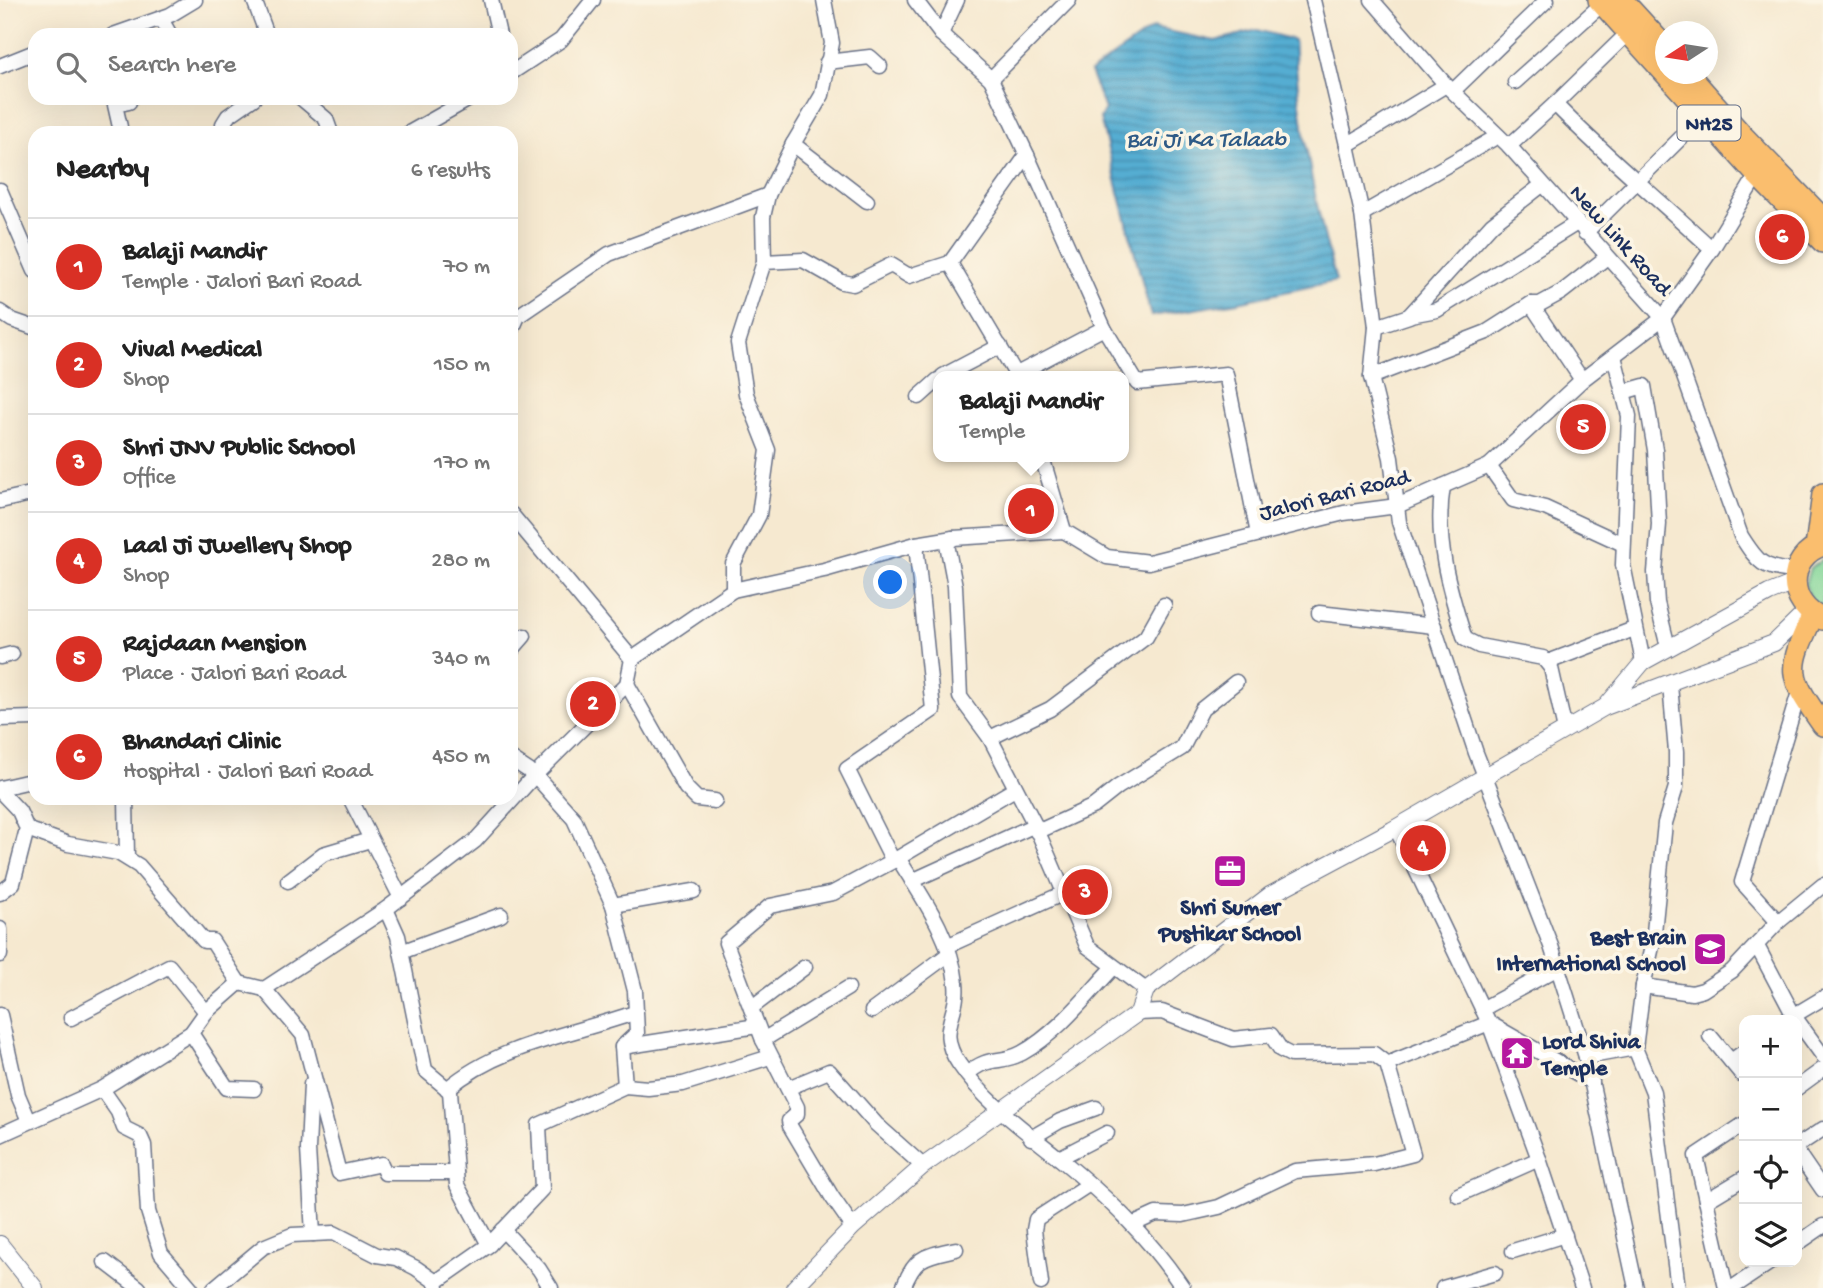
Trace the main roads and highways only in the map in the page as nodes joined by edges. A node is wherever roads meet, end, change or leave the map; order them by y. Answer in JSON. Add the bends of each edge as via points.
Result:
{"nodes":[{"id":1,"x":1608,"y":1,"type":"edge"},
{"id":2,"x":1655,"y":40,"type":"edge"},
{"id":3,"x":1696,"y":84,"type":"edge"},
{"id":4,"x":1762,"y":168,"type":"junction"},
{"id":5,"x":1823,"y":219,"type":"edge"},
{"id":6,"x":1823,"y":242,"type":"edge"},
{"id":7,"x":1823,"y":494,"type":"edge"},
{"id":8,"x":1820,"y":546,"type":"edge"},
{"id":9,"x":1814,"y":615,"type":"edge"},
{"id":10,"x":1823,"y":725,"type":"edge"}],
"edges":[{"from":1,"to":2,"type":"main road"},
{"from":1,"to":4,"type":"main road","number":"NH25","via":[[1628,33],[1703,116]]},
{"from":3,"to":4,"type":"main road","number":"NH25"},
{"from":4,"to":5,"type":"main road","number":"NH25"},
{"from":4,"to":6,"type":"main road","number":"NH25"},
{"from":7,"to":8,"type":"main road"},
{"from":8,"to":9,"type":"main road","via":[[1807,553],[1795,577],[1800,603]]},
{"from":9,"to":10,"type":"main road","via":[[1794,655],[1794,674],[1799,692]]}]}
